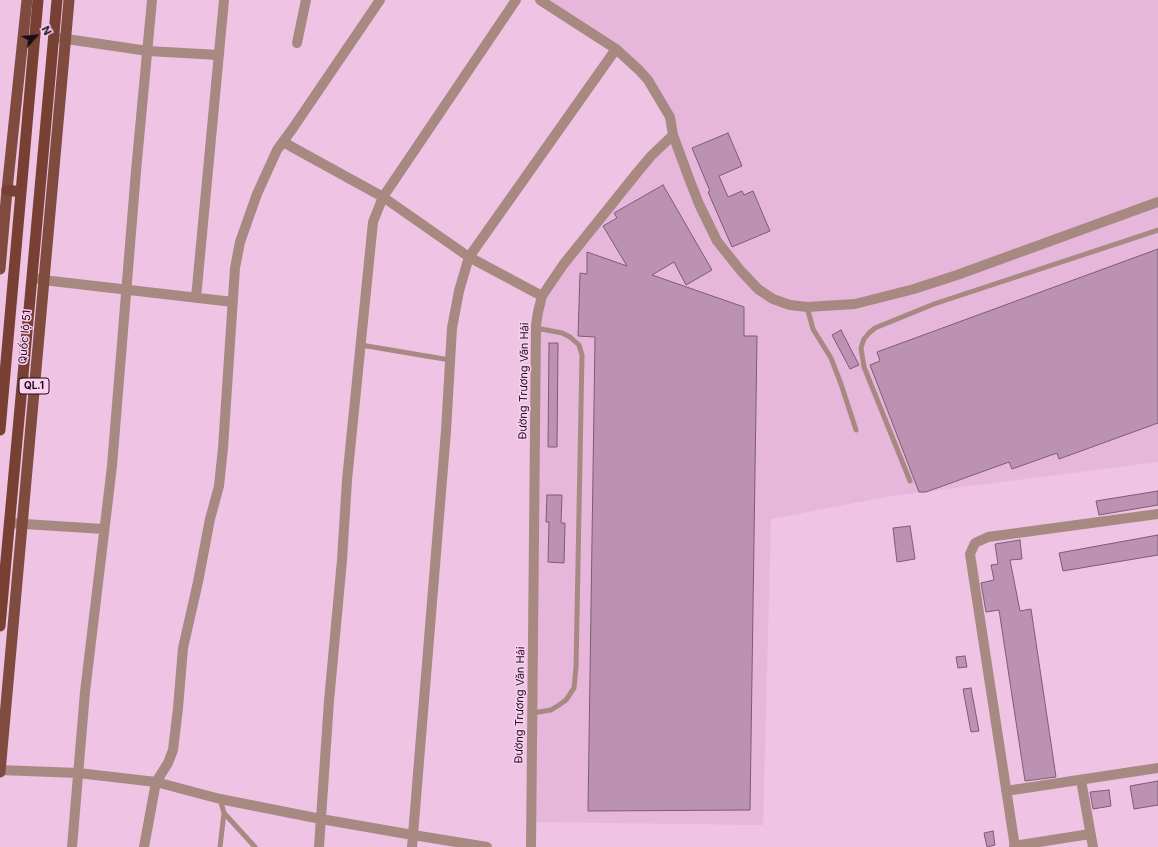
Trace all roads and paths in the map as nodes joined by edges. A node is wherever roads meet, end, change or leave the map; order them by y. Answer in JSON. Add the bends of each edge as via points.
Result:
{"nodes":[{"id":1,"x":27,"y":0,"type":"edge"},
{"id":2,"x":38,"y":0,"type":"edge"},
{"id":3,"x":56,"y":0,"type":"edge"},
{"id":4,"x":69,"y":0,"type":"edge"},
{"id":5,"x":152,"y":0,"type":"edge"},
{"id":6,"x":224,"y":0,"type":"edge"},
{"id":7,"x":306,"y":0,"type":"edge"},
{"id":8,"x":377,"y":0,"type":"edge"},
{"id":9,"x":516,"y":0,"type":"edge"},
{"id":10,"x":540,"y":0,"type":"edge"},
{"id":11,"x":53,"y":37,"type":"junction"},
{"id":12,"x":65,"y":40,"type":"junction"},
{"id":13,"x":297,"y":43,"type":"dead end"},
{"id":14,"x":616,"y":49,"type":"junction"},
{"id":15,"x":148,"y":51,"type":"junction"},
{"id":16,"x":219,"y":56,"type":"junction"},
{"id":17,"x":673,"y":135,"type":"junction"},
{"id":18,"x":283,"y":142,"type":"junction"},
{"id":19,"x":7,"y":190,"type":"junction"},
{"id":20,"x":21,"y":192,"type":"junction"},
{"id":21,"x":383,"y":197,"type":"junction"},
{"id":22,"x":1158,"y":202,"type":"edge"},
{"id":23,"x":1158,"y":230,"type":"edge"},
{"id":24,"x":470,"y":257,"type":"junction"},
{"id":25,"x":0,"y":269,"type":"edge"},
{"id":26,"x":32,"y":278,"type":"junction"},
{"id":27,"x":44,"y":280,"type":"junction"},
{"id":28,"x":126,"y":290,"type":"junction"},
{"id":29,"x":542,"y":296,"type":"junction"},
{"id":30,"x":196,"y":298,"type":"junction"},
{"id":31,"x":233,"y":302,"type":"junction"},
{"id":32,"x":807,"y":307,"type":"junction"},
{"id":33,"x":536,"y":328,"type":"junction"},
{"id":34,"x":361,"y":344,"type":"junction"},
{"id":35,"x":450,"y":360,"type":"junction"},
{"id":36,"x":0,"y":430,"type":"edge"},
{"id":37,"x":856,"y":430,"type":"dead end"},
{"id":38,"x":910,"y":481,"type":"dead end"},
{"id":39,"x":1158,"y":514,"type":"edge"},
{"id":40,"x":9,"y":523,"type":"junction"},
{"id":41,"x":22,"y":523,"type":"junction"},
{"id":42,"x":103,"y":529,"type":"junction"},
{"id":43,"x":0,"y":626,"type":"edge"},
{"id":44,"x":532,"y":713,"type":"junction"},
{"id":45,"x":1158,"y":768,"type":"edge"},
{"id":46,"x":0,"y":771,"type":"edge"},
{"id":47,"x":78,"y":772,"type":"junction"},
{"id":48,"x":1081,"y":780,"type":"junction"},
{"id":49,"x":156,"y":782,"type":"junction"},
{"id":50,"x":1006,"y":791,"type":"junction"},
{"id":51,"x":220,"y":799,"type":"junction"},
{"id":52,"x":224,"y":813,"type":"junction"},
{"id":53,"x":320,"y":819,"type":"junction"},
{"id":54,"x":1090,"y":834,"type":"junction"},
{"id":55,"x":413,"y":836,"type":"junction"},
{"id":56,"x":1014,"y":846,"type":"edge"},
{"id":57,"x":72,"y":847,"type":"edge"},
{"id":58,"x":144,"y":847,"type":"edge"},
{"id":59,"x":220,"y":847,"type":"edge"},
{"id":60,"x":255,"y":847,"type":"edge"},
{"id":61,"x":318,"y":847,"type":"edge"},
{"id":62,"x":412,"y":847,"type":"edge"},
{"id":63,"x":487,"y":847,"type":"edge"},
{"id":64,"x":530,"y":847,"type":"edge"},
{"id":65,"x":1093,"y":847,"type":"edge"}],
"edges":[{"from":1,"to":19,"type":"main road"},
{"from":2,"to":20,"type":"highway","name":"Quốc lộ 51","number":"QL.1"},
{"from":3,"to":11,"type":"highway","name":"Quốc lộ 51","number":"QL.1"},
{"from":4,"to":12,"type":"main road","name":"Quốc lộ 51","number":"QL.1"},
{"from":5,"to":15,"type":"street"},
{"from":6,"to":16,"type":"street"},
{"from":7,"to":13,"type":"street"},
{"from":8,"to":18,"type":"street"},
{"from":9,"to":21,"type":"street"},
{"from":10,"to":14,"type":"street"},
{"from":11,"to":12,"type":"street"},
{"from":11,"to":26,"type":"highway","name":"Quốc lộ 51","number":"QL.1"},
{"from":12,"to":15,"type":"street"},
{"from":12,"to":27,"type":"main road","name":"Quốc lộ 51","number":"QL.1"},
{"from":14,"to":17,"type":"street","via":[[648,80],[670,117]]},
{"from":14,"to":24,"type":"street"},
{"from":15,"to":16,"type":"street"},
{"from":15,"to":28,"type":"street"},
{"from":16,"to":30,"type":"street"},
{"from":17,"to":29,"type":"street","name":"Đường Trương Văn Hải","via":[[636,174],[563,264]]},
{"from":17,"to":32,"type":"street","via":[[692,187],[717,241],[758,289],[773,299]]},
{"from":18,"to":21,"type":"street"},
{"from":18,"to":31,"type":"street","via":[[257,194],[240,242]]},
{"from":19,"to":20,"type":"highway"},
{"from":19,"to":25,"type":"main road"},
{"from":20,"to":36,"type":"highway","name":"Quốc lộ 51","number":"QL.1"},
{"from":21,"to":24,"type":"street"},
{"from":21,"to":34,"type":"street","via":[[372,228]]},
{"from":22,"to":32,"type":"street","via":[[914,289],[855,304]]},
{"from":23,"to":38,"type":"lane","via":[[934,304],[875,328],[869,333],[862,348],[864,367]]},
{"from":24,"to":29,"type":"street"},
{"from":24,"to":35,"type":"street","via":[[456,303]]},
{"from":26,"to":27,"type":"street"},
{"from":26,"to":40,"type":"highway","name":"Quốc lộ 51","number":"QL.1"},
{"from":27,"to":28,"type":"street"},
{"from":27,"to":41,"type":"main road","name":"Quốc lộ 51","number":"QL.1"},
{"from":28,"to":30,"type":"street"},
{"from":28,"to":42,"type":"street","via":[[112,466]]},
{"from":29,"to":33,"type":"street","name":"Đường Trương Văn Hải"},
{"from":30,"to":31,"type":"street"},
{"from":31,"to":49,"type":"street","via":[[219,486],[182,648],[173,750]]},
{"from":32,"to":37,"type":"lane","via":[[813,330],[831,358]]},
{"from":33,"to":44,"type":"street","name":"Đường Trương Văn Hải"},
{"from":33,"to":44,"type":"lane","via":[[570,336],[579,345],[582,355],[574,688],[566,700],[551,710]]},
{"from":34,"to":35,"type":"lane"},
{"from":34,"to":53,"type":"street","via":[[347,480]]},
{"from":35,"to":55,"type":"street"},
{"from":39,"to":50,"type":"street","via":[[988,537],[976,543],[970,554]]},
{"from":40,"to":41,"type":"street"},
{"from":40,"to":43,"type":"highway","name":"Quốc lộ 51","number":"QL.1"},
{"from":41,"to":42,"type":"street"},
{"from":41,"to":46,"type":"main road","name":"Quốc lộ 51","number":"QL.1"},
{"from":42,"to":47,"type":"street","via":[[84,692]]},
{"from":44,"to":64,"type":"street","name":"Đường Trương Văn Hải"},
{"from":45,"to":48,"type":"street"},
{"from":46,"to":47,"type":"street"},
{"from":47,"to":49,"type":"street"},
{"from":47,"to":57,"type":"street"},
{"from":48,"to":50,"type":"street"},
{"from":48,"to":54,"type":"street"},
{"from":49,"to":51,"type":"street"},
{"from":49,"to":58,"type":"street"},
{"from":50,"to":56,"type":"street"},
{"from":51,"to":52,"type":"lane"},
{"from":51,"to":53,"type":"street"},
{"from":52,"to":59,"type":"lane"},
{"from":52,"to":60,"type":"lane"},
{"from":53,"to":55,"type":"street"},
{"from":53,"to":61,"type":"street"},
{"from":54,"to":56,"type":"street"},
{"from":54,"to":65,"type":"street"},
{"from":55,"to":62,"type":"street"},
{"from":55,"to":63,"type":"street"}]}
